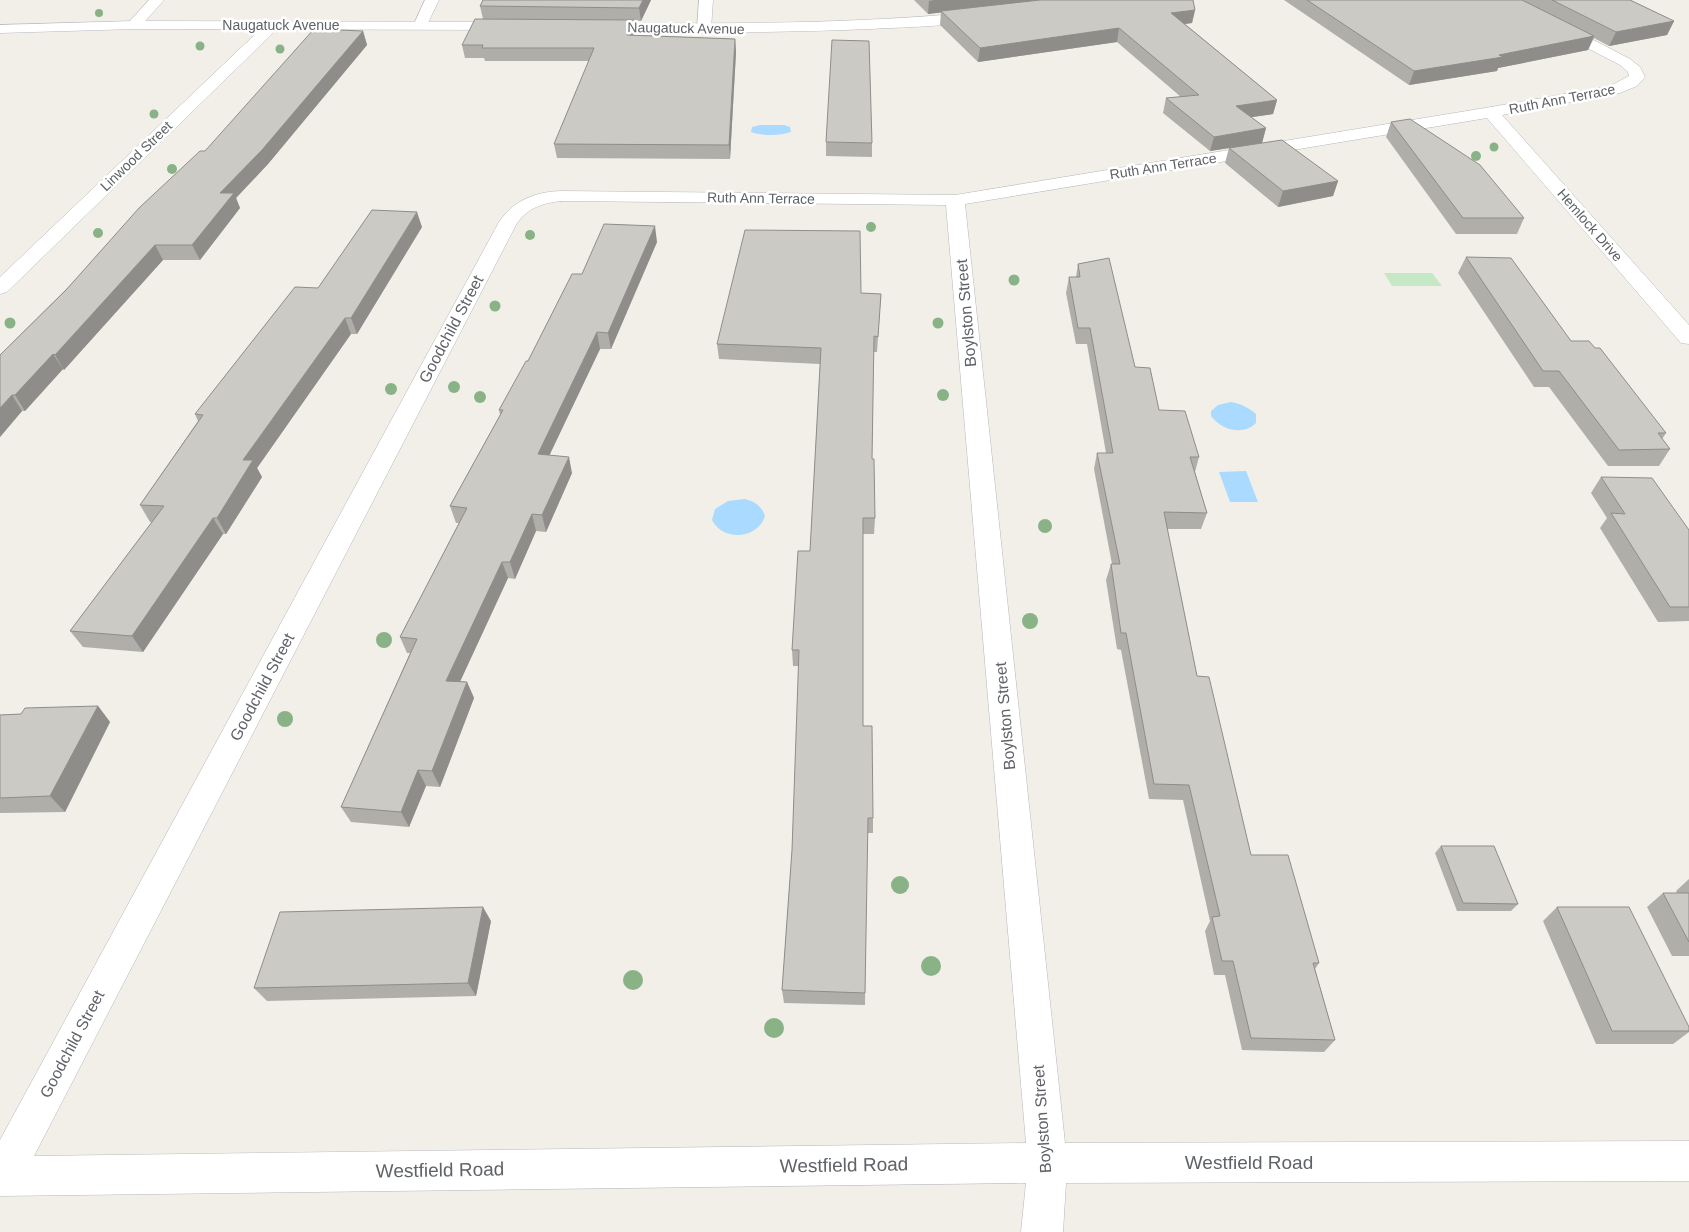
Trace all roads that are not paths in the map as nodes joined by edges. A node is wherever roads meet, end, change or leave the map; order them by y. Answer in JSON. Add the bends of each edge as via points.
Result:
{"nodes":[{"id":1,"x":157,"y":0,"type":"edge"},
{"id":2,"x":432,"y":0,"type":"edge"},
{"id":3,"x":706,"y":0,"type":"edge"},
{"id":4,"x":1506,"y":0,"type":"edge"},
{"id":5,"x":992,"y":14,"type":"edge"},
{"id":6,"x":134,"y":24,"type":"junction"},
{"id":7,"x":273,"y":25,"type":"junction"},
{"id":8,"x":420,"y":26,"type":"junction"},
{"id":9,"x":523,"y":26,"type":"edge"},
{"id":10,"x":580,"y":27,"type":"edge"},
{"id":11,"x":0,"y":28,"type":"edge"},
{"id":12,"x":704,"y":29,"type":"junction"},
{"id":13,"x":1491,"y":112,"type":"junction"},
{"id":14,"x":955,"y":200,"type":"junction"},
{"id":15,"x":527,"y":203,"type":"joint"},
{"id":16,"x":0,"y":288,"type":"edge"},
{"id":17,"x":1689,"y":338,"type":"edge"},
{"id":18,"x":1689,"y":1161,"type":"edge"},
{"id":19,"x":1048,"y":1163,"type":"junction"},
{"id":20,"x":1,"y":1176,"type":"edge"},
{"id":21,"x":1042,"y":1232,"type":"edge"}],
"edges":[{"from":1,"to":6,"type":"street"},
{"from":2,"to":8,"type":"street"},
{"from":3,"to":12,"type":"street"},
{"from":4,"to":13,"type":"street","name":"Ruth Ann Terrace","via":[[1625,62],[1635,70],[1637,77],[1631,84],[1614,90]]},
{"from":5,"to":12,"type":"street","name":"Naugatuck Avenue","via":[[872,26]]},
{"from":6,"to":7,"type":"street","name":"Naugatuck Avenue"},
{"from":6,"to":11,"type":"street","name":"Naugatuck Avenue"},
{"from":7,"to":8,"type":"street","name":"Naugatuck Avenue"},
{"from":7,"to":16,"type":"street","name":"Linwood Street"},
{"from":8,"to":9,"type":"street","name":"Naugatuck Avenue"},
{"from":10,"to":12,"type":"street","name":"Naugatuck Avenue"},
{"from":13,"to":14,"type":"street","name":"Ruth Ann Terrace"},
{"from":13,"to":17,"type":"street","name":"Hemlock Drive"},
{"from":14,"to":15,"type":"street","name":"Ruth Ann Terrace","via":[[561,196]]},
{"from":14,"to":19,"type":"street","name":"Boylston Street"},
{"from":15,"to":20,"type":"street","name":"Goodchild Street","via":[[508,222]]},
{"from":18,"to":19,"type":"street","name":"Westfield Road"},
{"from":19,"to":20,"type":"street","name":"Westfield Road"},
{"from":19,"to":21,"type":"street","name":"Boylston Street"}]}
